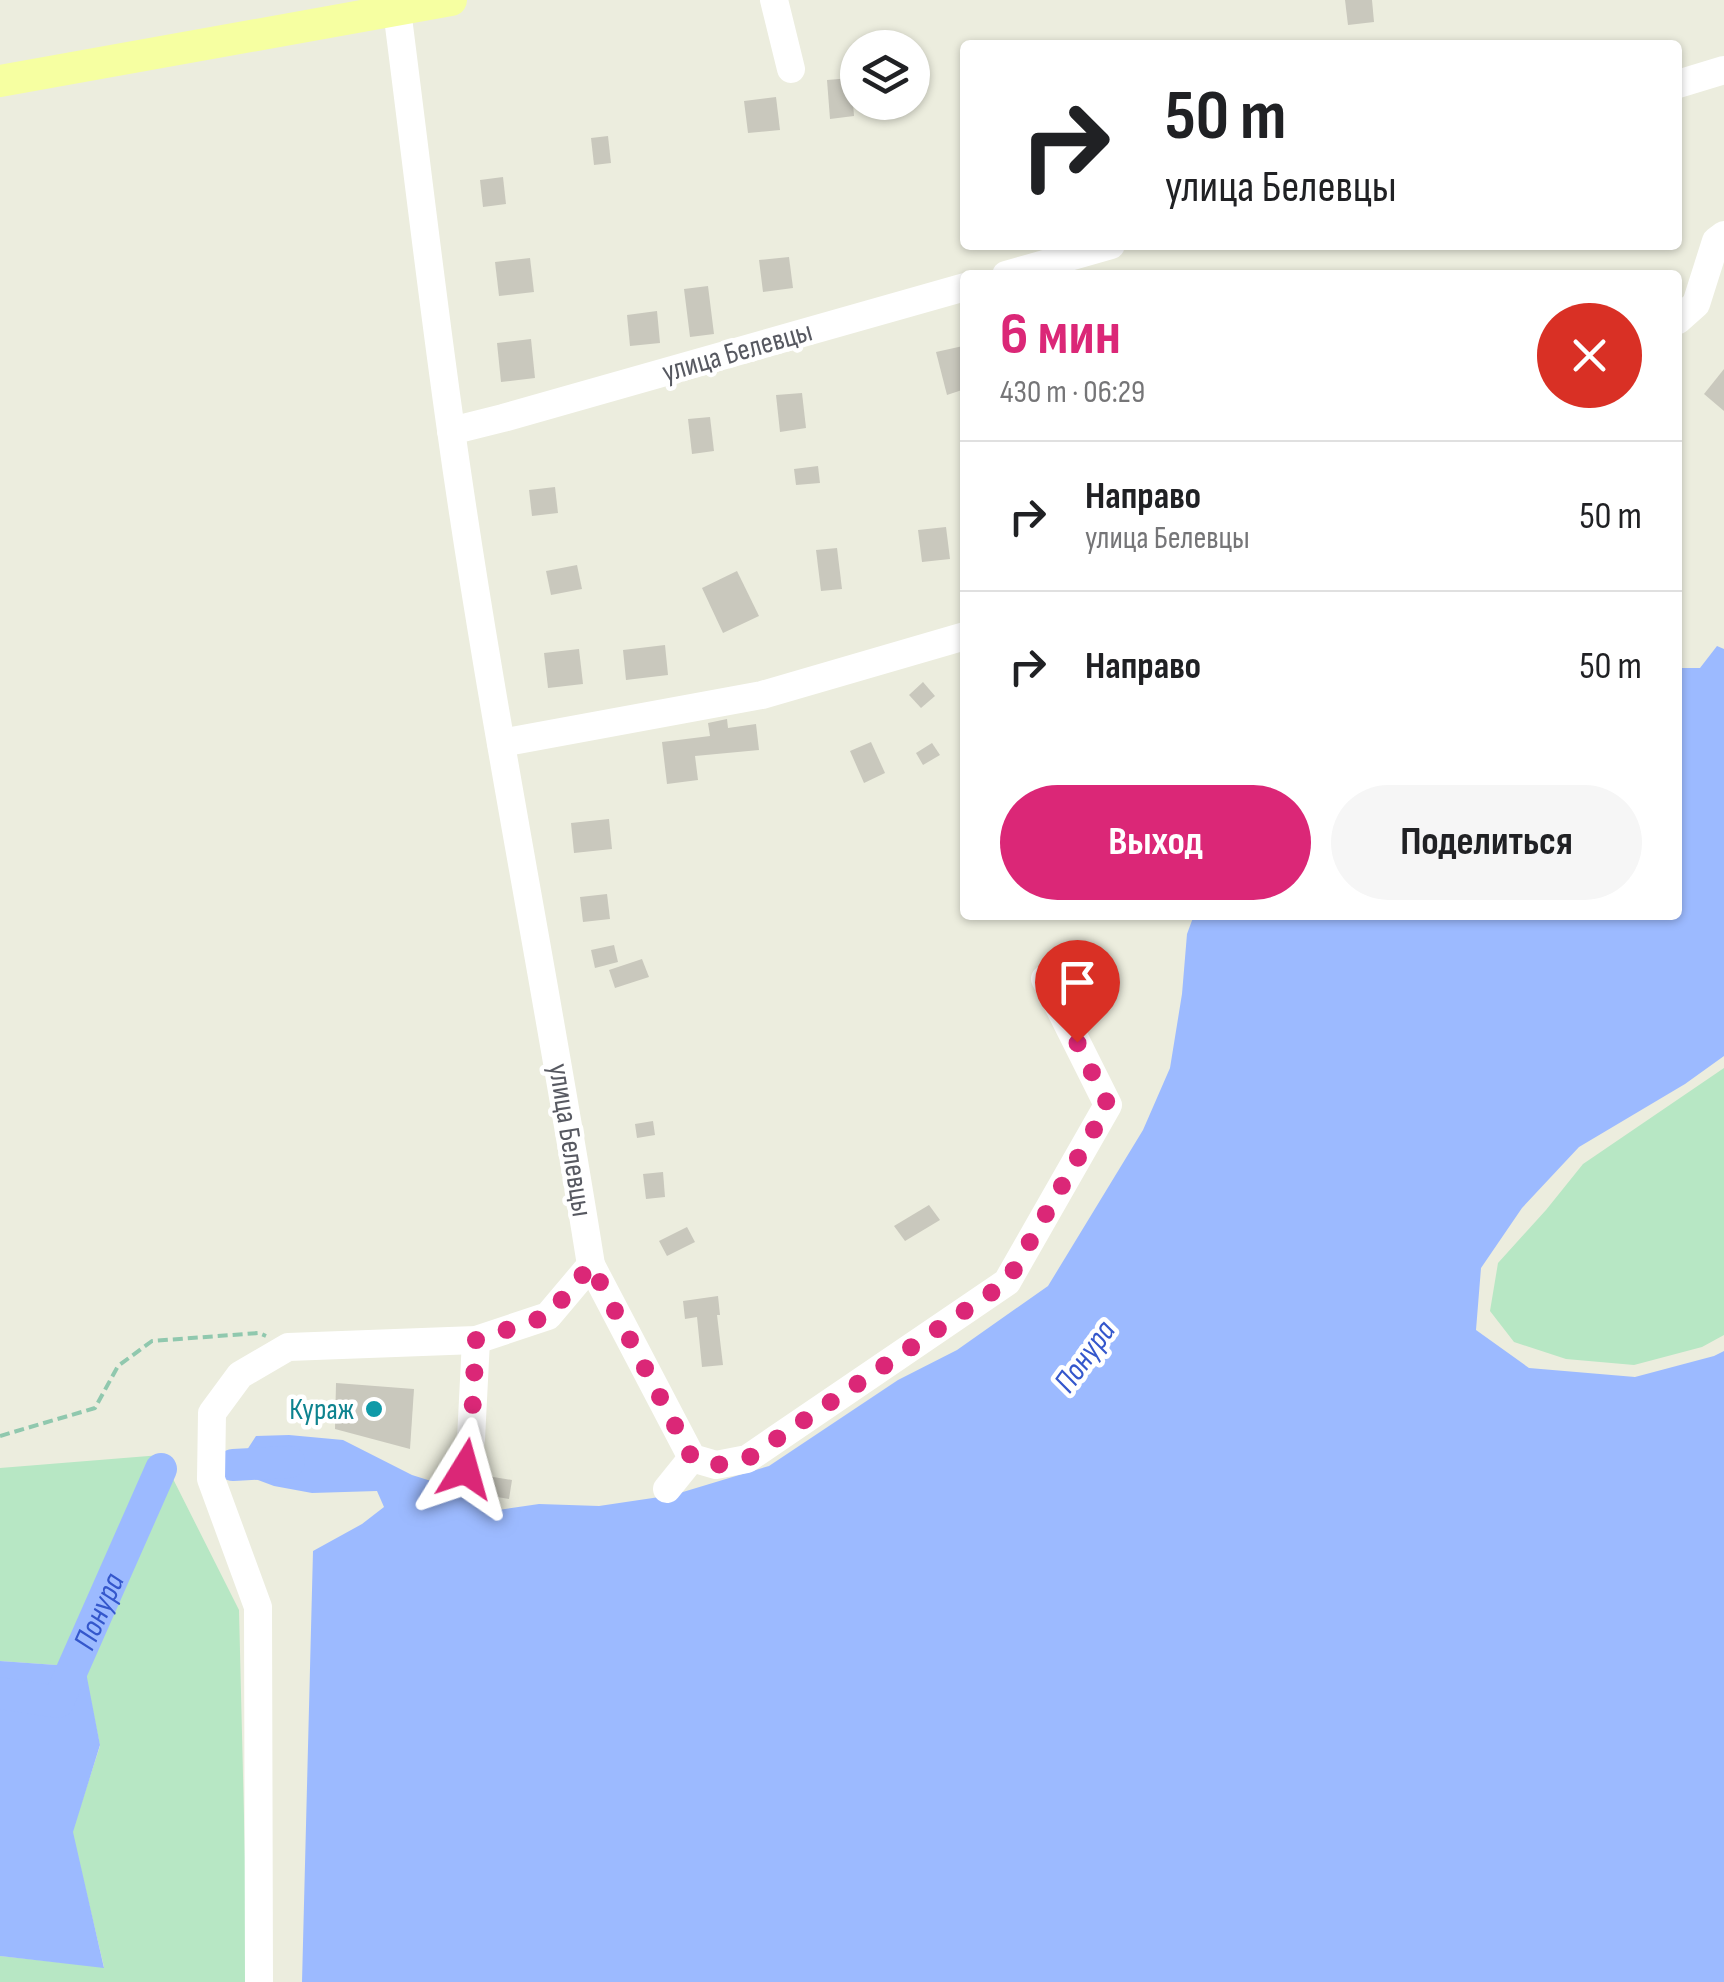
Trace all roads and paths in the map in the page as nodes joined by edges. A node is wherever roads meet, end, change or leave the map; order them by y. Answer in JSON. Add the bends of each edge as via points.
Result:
{"nodes":[{"id":1,"x":451,"y":0,"type":"edge"},
{"id":2,"x":774,"y":0,"type":"edge"},
{"id":3,"x":397,"y":10,"type":"junction"},
{"id":4,"x":791,"y":70,"type":"dead end"},
{"id":5,"x":1724,"y":70,"type":"edge"},
{"id":6,"x":0,"y":81,"type":"edge"},
{"id":7,"x":1682,"y":83,"type":"edge"},
{"id":8,"x":1724,"y":234,"type":"edge"},
{"id":9,"x":1094,"y":250,"type":"edge"},
{"id":10,"x":1024,"y":270,"type":"edge"},
{"id":11,"x":960,"y":287,"type":"edge"},
{"id":12,"x":1682,"y":316,"type":"edge"},
{"id":13,"x":451,"y":431,"type":"junction"},
{"id":14,"x":960,"y":637,"type":"edge"},
{"id":15,"x":502,"y":743,"type":"junction"},
{"id":16,"x":1046,"y":979,"type":"dead end"},
{"id":17,"x":591,"y":1265,"type":"junction"},
{"id":18,"x":476,"y":1340,"type":"junction"},
{"id":19,"x":288,"y":1347,"type":"junction"},
{"id":20,"x":0,"y":1436,"type":"edge"},
{"id":21,"x":692,"y":1458,"type":"junction"},
{"id":22,"x":465,"y":1469,"type":"dead end"},
{"id":23,"x":667,"y":1489,"type":"dead end"},
{"id":24,"x":259,"y":1982,"type":"edge"}],
"edges":[{"from":1,"to":3,"type":"main road"},
{"from":2,"to":4,"type":"street"},
{"from":3,"to":6,"type":"main road"},
{"from":3,"to":13,"type":"street","name":"улица Белевцы"},
{"from":5,"to":7,"type":"street"},
{"from":8,"to":12,"type":"street","via":[[1696,304]]},
{"from":9,"to":10,"type":"street"},
{"from":11,"to":13,"type":"street","name":"улица Белевцы"},
{"from":13,"to":15,"type":"street","name":"улица Белевцы"},
{"from":14,"to":15,"type":"street","via":[[762,694]]},
{"from":15,"to":17,"type":"street","name":"улица Белевцы"},
{"from":16,"to":21,"type":"street","via":[[1108,1105],[1007,1282],[747,1459],[716,1465]]},
{"from":17,"to":18,"type":"street","via":[[548,1316]]},
{"from":17,"to":21,"type":"street","name":"улица Белевцы"},
{"from":18,"to":19,"type":"street"},
{"from":18,"to":22,"type":"street"},
{"from":19,"to":20,"type":"path","via":[[259,1333],[152,1341],[118,1366],[94,1408]]},
{"from":19,"to":24,"type":"street","via":[[240,1375],[212,1413],[211,1479],[258,1607]]},
{"from":21,"to":23,"type":"street"}]}
